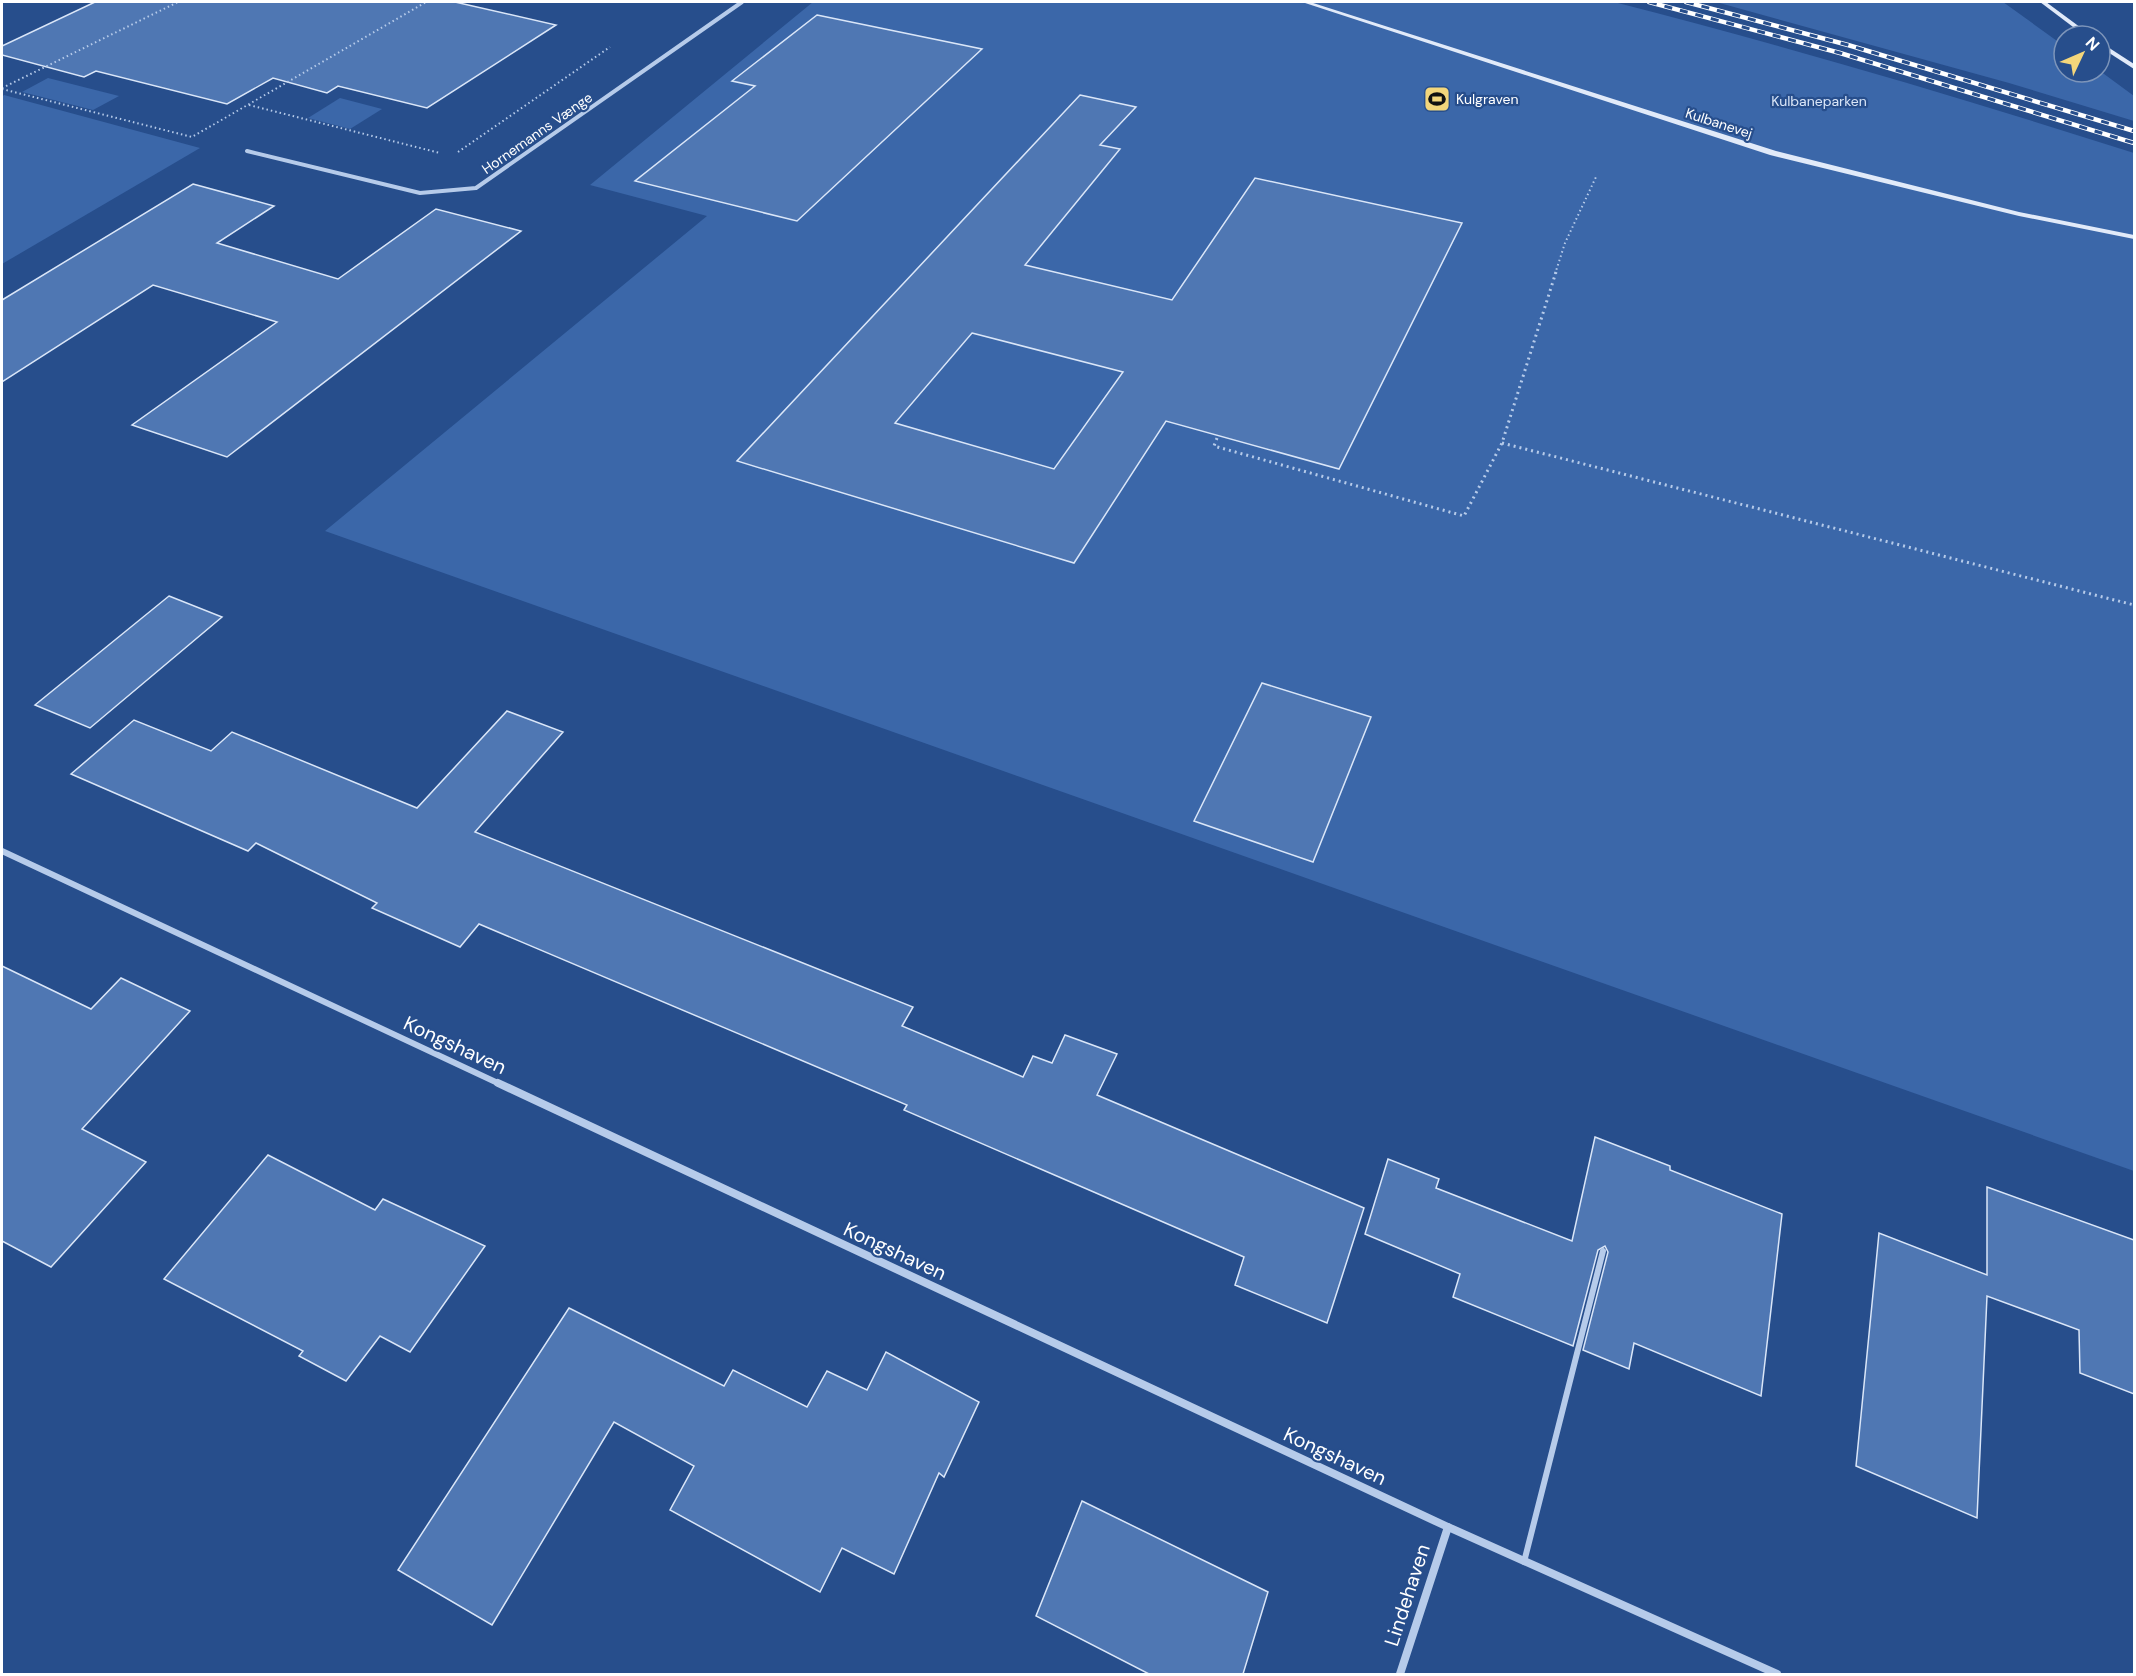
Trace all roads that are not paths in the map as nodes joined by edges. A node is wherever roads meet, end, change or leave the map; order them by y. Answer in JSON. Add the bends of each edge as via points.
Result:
{"nodes":[{"id":1,"x":742,"y":2,"type":"edge"},
{"id":2,"x":1305,"y":2,"type":"edge"},
{"id":3,"x":2043,"y":2,"type":"edge"},
{"id":4,"x":2073,"y":24,"type":"edge"},
{"id":5,"x":2112,"y":52,"type":"edge"},
{"id":6,"x":2134,"y":67,"type":"edge"},
{"id":7,"x":248,"y":151,"type":"dead end"},
{"id":8,"x":2134,"y":237,"type":"edge"},
{"id":9,"x":2,"y":851,"type":"edge"},
{"id":10,"x":1603,"y":1251,"type":"dead end"},
{"id":11,"x":1448,"y":1527,"type":"junction"},
{"id":12,"x":1524,"y":1562,"type":"junction"},
{"id":13,"x":1400,"y":1674,"type":"edge"},
{"id":14,"x":1777,"y":1674,"type":"edge"}],
"edges":[{"from":1,"to":7,"type":"street","name":"Hornemanns Vænge","via":[[476,188],[420,193]]},
{"from":2,"to":8,"type":"street","name":"Kulbanevej","via":[[1773,153],[1997,209]]},
{"from":3,"to":4,"type":"street"},
{"from":5,"to":6,"type":"street"},
{"from":9,"to":11,"type":"street","name":"Kongshaven"},
{"from":10,"to":12,"type":"lane"},
{"from":11,"to":12,"type":"street","name":"Kongshaven"},
{"from":11,"to":13,"type":"street","name":"Lindehaven"},
{"from":12,"to":14,"type":"street","name":"Kongshaven"}]}
